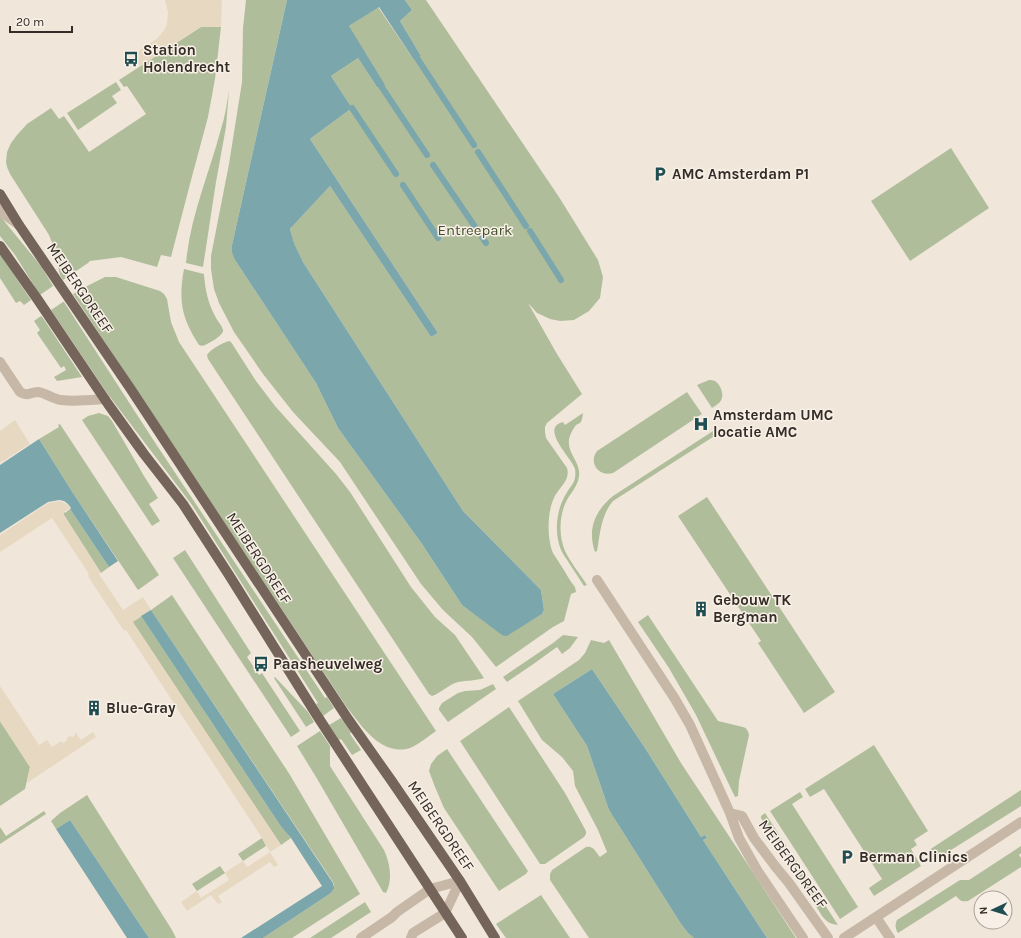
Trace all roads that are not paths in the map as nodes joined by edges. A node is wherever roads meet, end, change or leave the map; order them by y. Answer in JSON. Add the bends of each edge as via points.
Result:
{"nodes":[{"id":1,"x":0,"y":194,"type":"edge"},
{"id":2,"x":0,"y":209,"type":"edge"},
{"id":3,"x":19,"y":225,"type":"junction"},
{"id":4,"x":0,"y":246,"type":"edge"},
{"id":5,"x":0,"y":362,"type":"edge"},
{"id":6,"x":105,"y":399,"type":"junction"},
{"id":7,"x":597,"y":580,"type":"dead end"},
{"id":8,"x":730,"y":813,"type":"junction"},
{"id":9,"x":1021,"y":822,"type":"edge"},
{"id":10,"x":460,"y":881,"type":"junction"},
{"id":11,"x":430,"y":889,"type":"junction"},
{"id":12,"x":445,"y":913,"type":"junction"},
{"id":13,"x":876,"y":917,"type":"junction"},
{"id":14,"x":361,"y":938,"type":"edge"},
{"id":15,"x":411,"y":938,"type":"edge"},
{"id":16,"x":462,"y":938,"type":"edge"},
{"id":17,"x":495,"y":938,"type":"edge"},
{"id":18,"x":803,"y":938,"type":"edge"},
{"id":19,"x":828,"y":938,"type":"edge"},
{"id":20,"x":844,"y":938,"type":"edge"},
{"id":21,"x":890,"y":938,"type":"edge"}],
"edges":[{"from":1,"to":3,"type":"main road","name":"MEIBERGDREEF"},
{"from":2,"to":3,"type":"street"},
{"from":3,"to":10,"type":"main road","name":"MEIBERGDREEF","via":[[130,388],[348,719]]},
{"from":4,"to":6,"type":"main road"},
{"from":5,"to":6,"type":"street","via":[[24,395],[39,392],[61,400]]},
{"from":6,"to":11,"type":"main road","via":[[183,504]]},
{"from":7,"to":8,"type":"street","name":"MEIBERGDREEF","via":[[690,725]]},
{"from":8,"to":18,"type":"street","name":"MEIBERGDREEF","via":[[739,838],[753,863]]},
{"from":8,"to":19,"type":"street","name":"MEIBERGDREEF","via":[[742,816],[754,838],[790,883]]},
{"from":9,"to":13,"type":"street"},
{"from":10,"to":11,"type":"street"},
{"from":10,"to":12,"type":"street"},
{"from":10,"to":17,"type":"main road","name":"MEIBERGDREEF"},
{"from":11,"to":12,"type":"main road"},
{"from":11,"to":14,"type":"street"},
{"from":12,"to":15,"type":"street","via":[[413,933]]},
{"from":12,"to":16,"type":"main road"},
{"from":13,"to":20,"type":"street"},
{"from":13,"to":21,"type":"street"}]}
